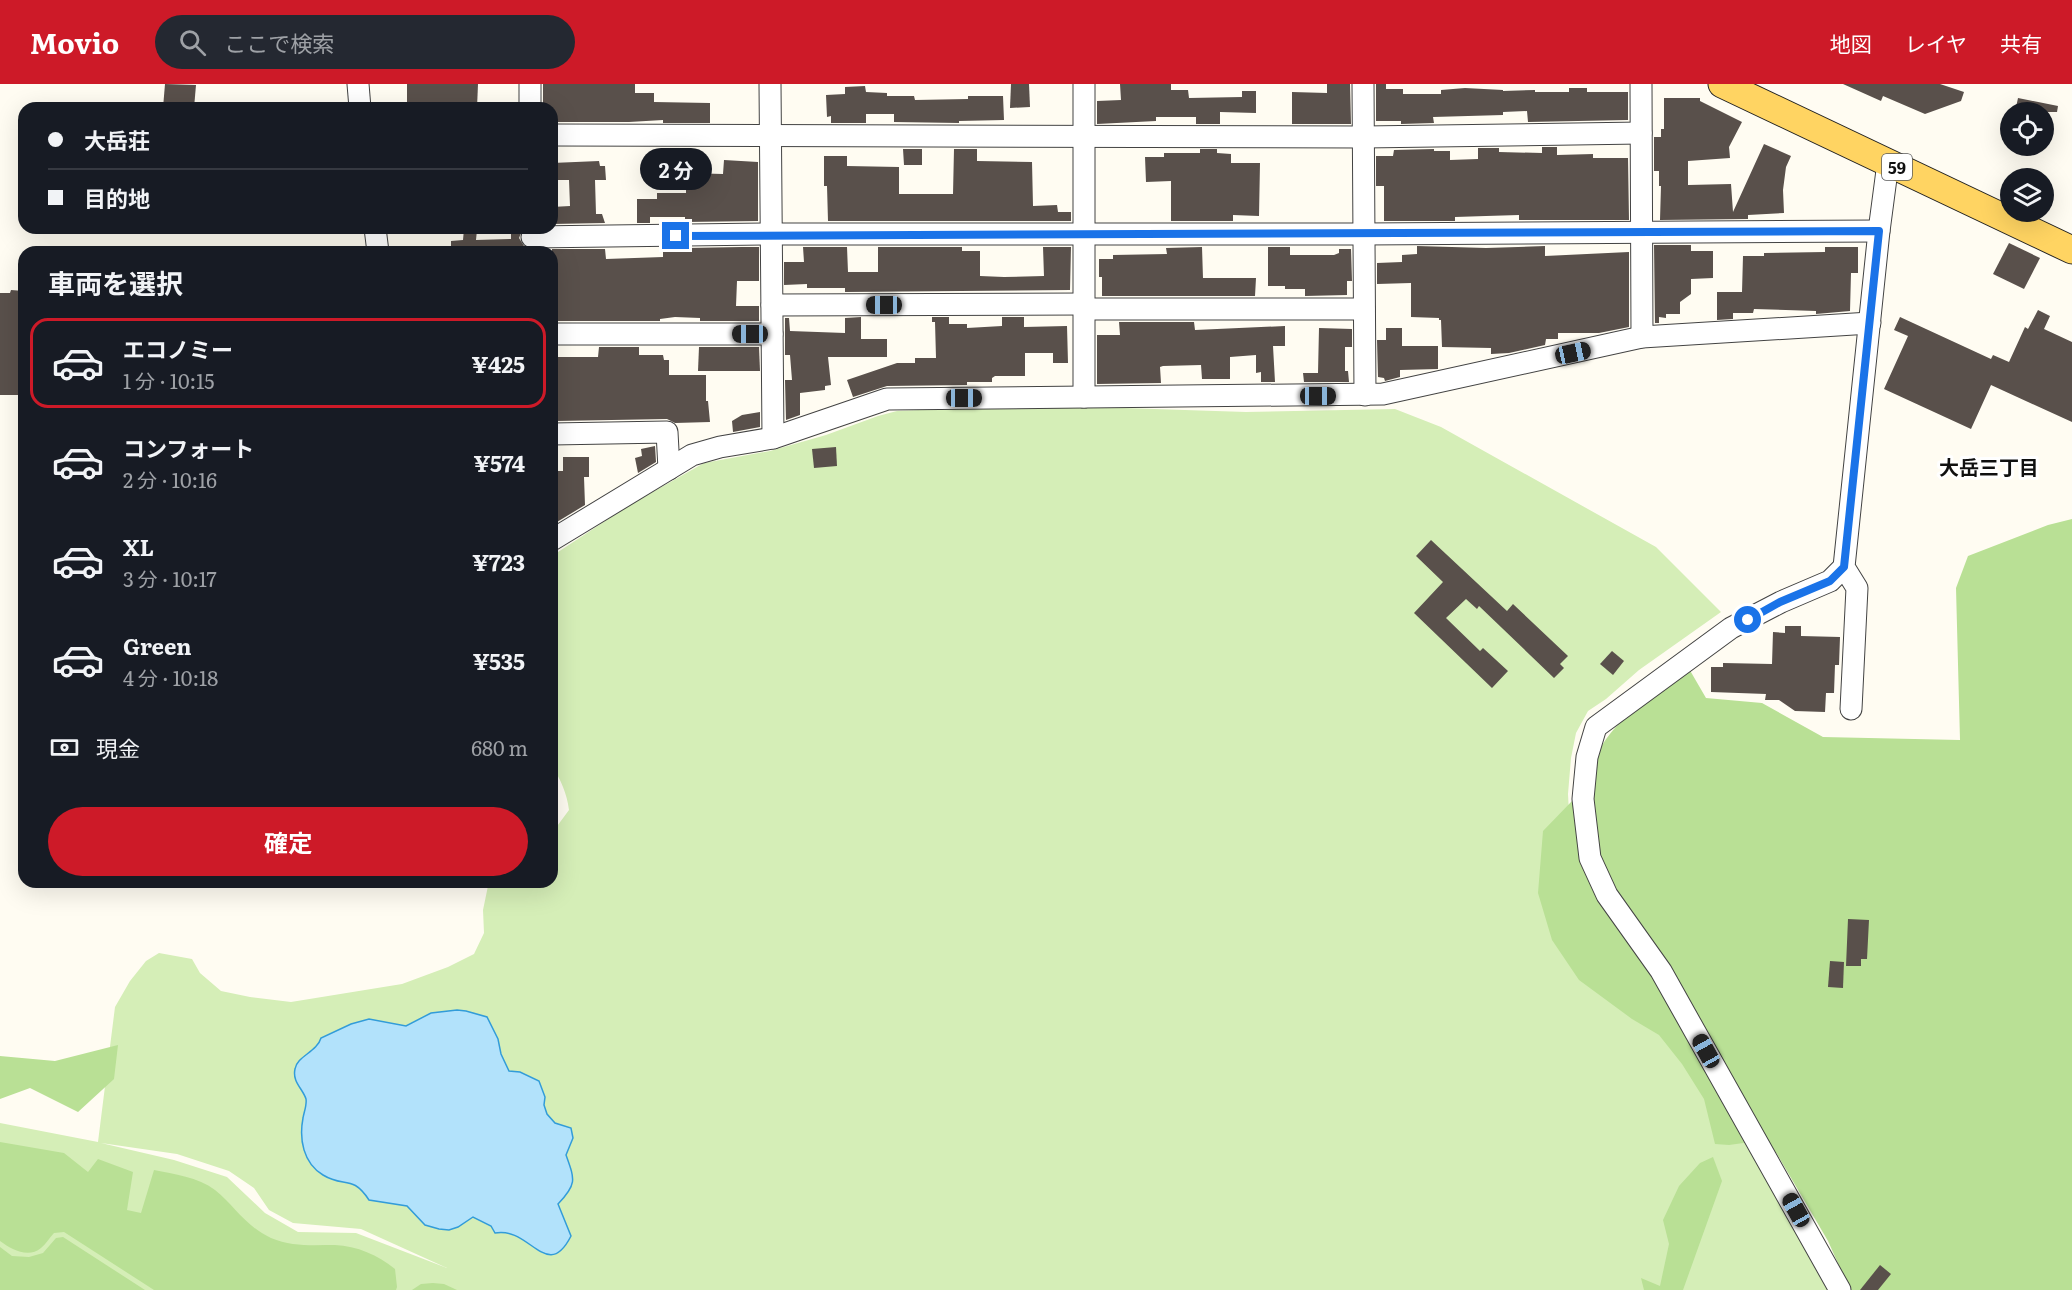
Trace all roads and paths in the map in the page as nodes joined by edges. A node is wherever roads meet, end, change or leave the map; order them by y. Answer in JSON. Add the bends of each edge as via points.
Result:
{"nodes":[{"id":1,"x":358,"y":84,"type":"edge"},
{"id":2,"x":530,"y":84,"type":"edge"},
{"id":3,"x":770,"y":84,"type":"edge"},
{"id":4,"x":1084,"y":84,"type":"edge"},
{"id":5,"x":1363,"y":84,"type":"edge"},
{"id":6,"x":1641,"y":84,"type":"edge"},
{"id":7,"x":1722,"y":84,"type":"edge"},
{"id":8,"x":360,"y":102,"type":"edge"},
{"id":9,"x":530,"y":102,"type":"edge"},
{"id":10,"x":1641,"y":134,"type":"junction"},
{"id":11,"x":558,"y":135,"type":"edge"},
{"id":12,"x":770,"y":136,"type":"junction"},
{"id":13,"x":1084,"y":137,"type":"junction"},
{"id":14,"x":1364,"y":137,"type":"junction"},
{"id":15,"x":1888,"y":164,"type":"junction"},
{"id":16,"x":1879,"y":231,"type":"junction"},
{"id":17,"x":1641,"y":232,"type":"junction"},
{"id":18,"x":772,"y":234,"type":"junction"},
{"id":19,"x":1085,"y":234,"type":"junction"},
{"id":20,"x":1363,"y":234,"type":"junction"},
{"id":21,"x":532,"y":239,"type":"edge"},
{"id":22,"x":2072,"y":250,"type":"edge"},
{"id":23,"x":772,"y":306,"type":"junction"},
{"id":24,"x":1084,"y":307,"type":"junction"},
{"id":25,"x":1364,"y":309,"type":"junction"},
{"id":26,"x":1870,"y":323,"type":"junction"},
{"id":27,"x":558,"y":334,"type":"edge"},
{"id":28,"x":772,"y":334,"type":"junction"},
{"id":29,"x":1642,"y":337,"type":"junction"},
{"id":30,"x":1365,"y":395,"type":"junction"},
{"id":31,"x":1084,"y":397,"type":"junction"},
{"id":32,"x":558,"y":434,"type":"edge"},
{"id":33,"x":773,"y":438,"type":"junction"},
{"id":34,"x":669,"y":469,"type":"junction"},
{"id":35,"x":558,"y":536,"type":"edge"},
{"id":36,"x":1844,"y":567,"type":"junction"},
{"id":37,"x":1851,"y":709,"type":"dead end"},
{"id":38,"x":1840,"y":1290,"type":"edge"}],
"edges":[{"from":1,"to":8,"type":"street"},
{"from":2,"to":9,"type":"street"},
{"from":3,"to":12,"type":"street"},
{"from":4,"to":13,"type":"street"},
{"from":5,"to":14,"type":"street"},
{"from":6,"to":10,"type":"street"},
{"from":7,"to":15,"type":"main road","number":"59"},
{"from":10,"to":14,"type":"street"},
{"from":10,"to":17,"type":"street"},
{"from":11,"to":12,"type":"street"},
{"from":12,"to":13,"type":"street"},
{"from":12,"to":18,"type":"street"},
{"from":13,"to":14,"type":"street"},
{"from":13,"to":19,"type":"street"},
{"from":14,"to":20,"type":"street"},
{"from":15,"to":16,"type":"street"},
{"from":15,"to":22,"type":"main road","number":"59"},
{"from":16,"to":17,"type":"street"},
{"from":16,"to":26,"type":"street"},
{"from":17,"to":20,"type":"street"},
{"from":17,"to":29,"type":"street"},
{"from":18,"to":19,"type":"street"},
{"from":18,"to":21,"type":"street"},
{"from":18,"to":23,"type":"street"},
{"from":19,"to":20,"type":"street"},
{"from":19,"to":24,"type":"street"},
{"from":20,"to":25,"type":"street"},
{"from":23,"to":24,"type":"street"},
{"from":23,"to":28,"type":"street"},
{"from":24,"to":25,"type":"street"},
{"from":24,"to":31,"type":"street"},
{"from":25,"to":30,"type":"street"},
{"from":26,"to":29,"type":"street"},
{"from":26,"to":36,"type":"street"},
{"from":27,"to":28,"type":"street"},
{"from":28,"to":33,"type":"street"},
{"from":29,"to":30,"type":"street"},
{"from":30,"to":31,"type":"street"},
{"from":31,"to":33,"type":"street","via":[[887,399]]},
{"from":32,"to":34,"type":"street","via":[[667,432]]},
{"from":33,"to":34,"type":"street","via":[[692,455]]},
{"from":34,"to":35,"type":"street"},
{"from":36,"to":37,"type":"street","via":[[1857,588]]},
{"from":36,"to":38,"type":"street","via":[[1830,581],[1731,628],[1596,727],[1587,757],[1583,799],[1590,858],[1607,895],[1661,971]]}]}
